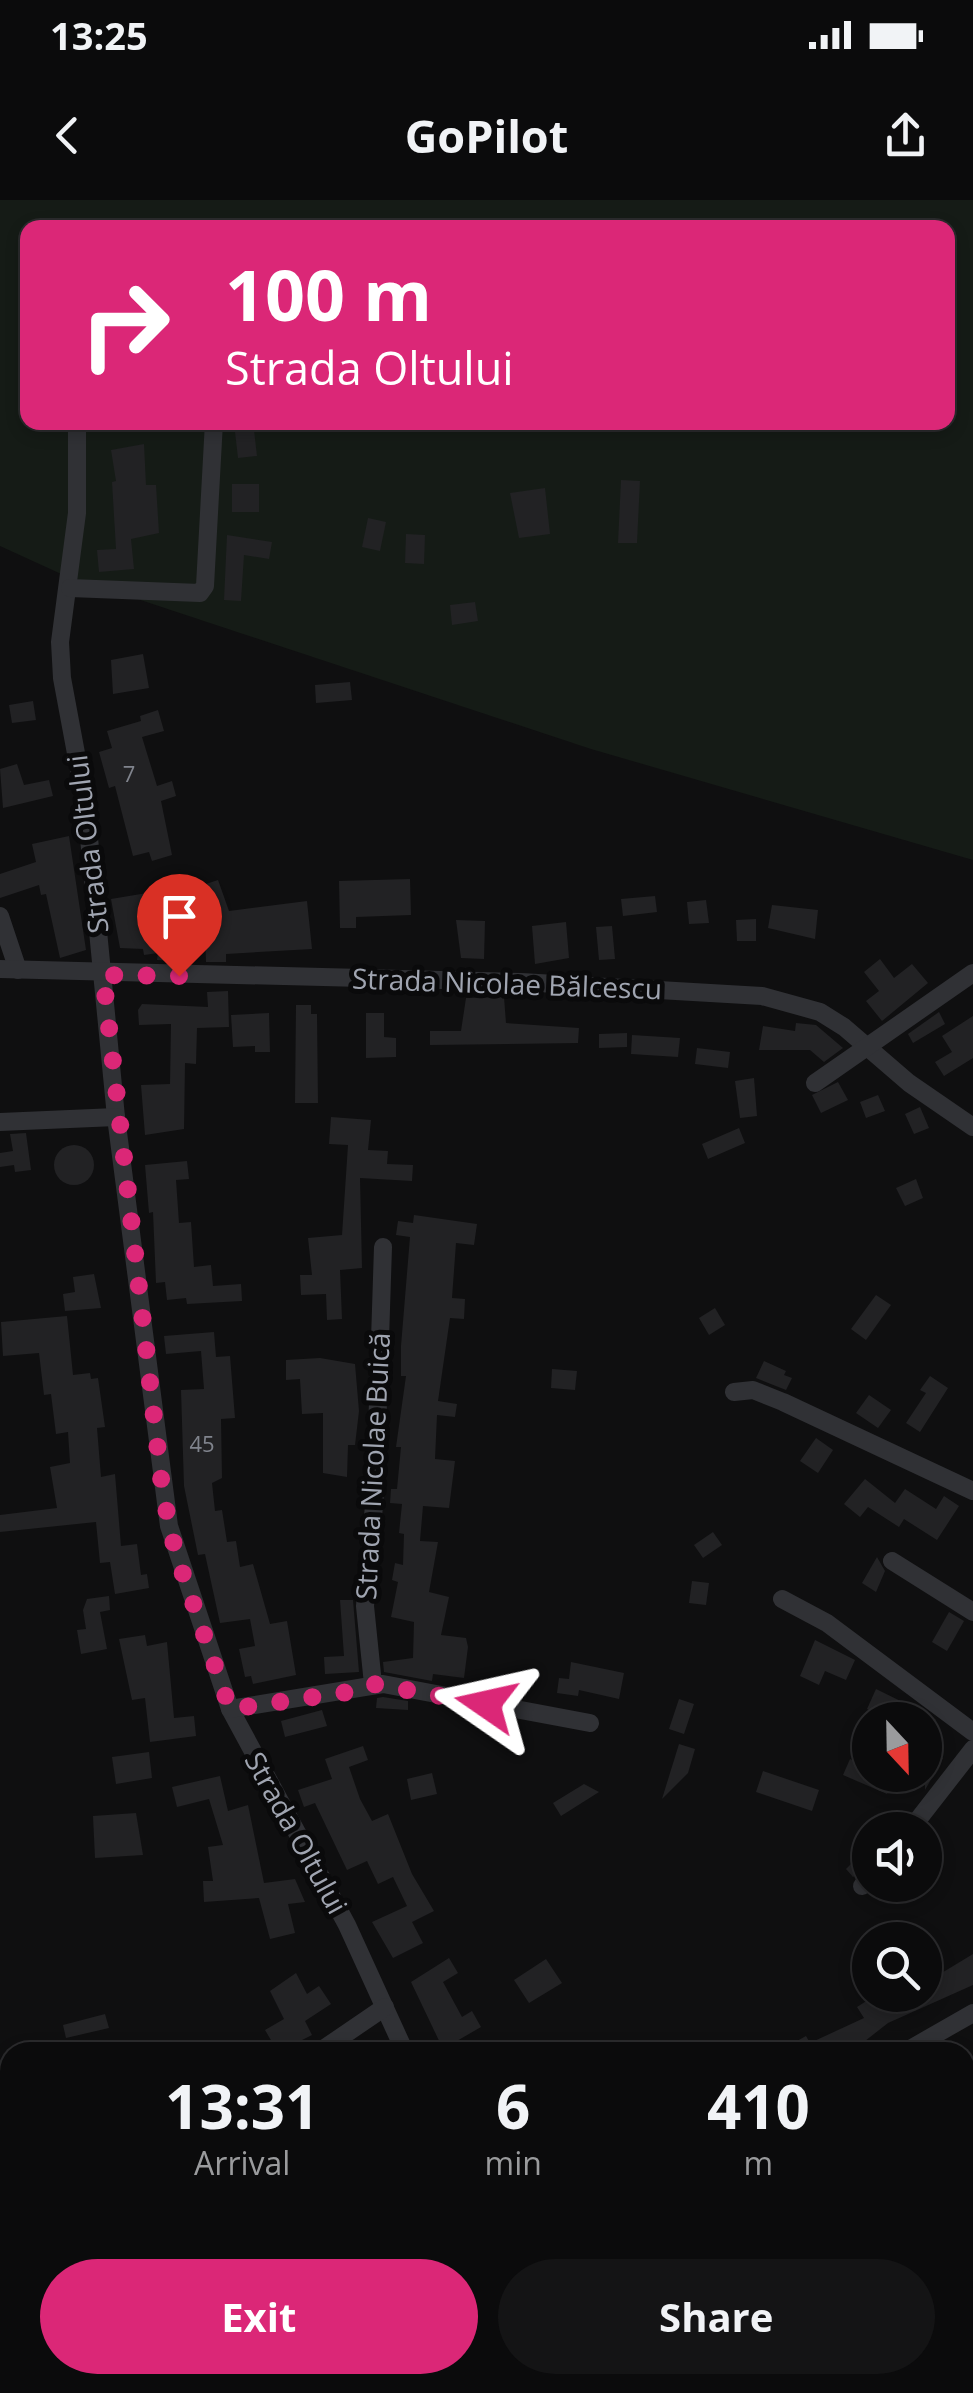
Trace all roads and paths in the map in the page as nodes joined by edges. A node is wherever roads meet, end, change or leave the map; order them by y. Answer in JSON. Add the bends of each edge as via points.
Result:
{"nodes":[{"id":1,"x":77,"y":430,"type":"edge"},
{"id":2,"x":214,"y":430,"type":"edge"},
{"id":3,"x":70,"y":588,"type":"junction"},
{"id":4,"x":0,"y":916,"type":"edge"},
{"id":5,"x":9,"y":970,"type":"edge"},
{"id":6,"x":973,"y":974,"type":"edge"},
{"id":7,"x":103,"y":975,"type":"junction"},
{"id":8,"x":869,"y":1046,"type":"junction"},
{"id":9,"x":815,"y":1084,"type":"dead end"},
{"id":10,"x":116,"y":1117,"type":"junction"},
{"id":11,"x":0,"y":1122,"type":"edge"},
{"id":12,"x":973,"y":1127,"type":"edge"},
{"id":13,"x":382,"y":1247,"type":"dead end"},
{"id":14,"x":734,"y":1392,"type":"dead end"},
{"id":15,"x":973,"y":1491,"type":"edge"},
{"id":16,"x":892,"y":1561,"type":"dead end"},
{"id":17,"x":782,"y":1599,"type":"dead end"},
{"id":18,"x":973,"y":1612,"type":"edge"},
{"id":19,"x":373,"y":1684,"type":"junction"},
{"id":20,"x":230,"y":1709,"type":"junction"},
{"id":21,"x":590,"y":1723,"type":"dead end"},
{"id":22,"x":973,"y":1732,"type":"edge"},
{"id":23,"x":973,"y":1750,"type":"edge"},
{"id":24,"x":924,"y":1812,"type":"edge"},
{"id":25,"x":385,"y":2007,"type":"junction"},
{"id":26,"x":973,"y":2013,"type":"edge"},
{"id":27,"x":334,"y":2042,"type":"edge"},
{"id":28,"x":401,"y":2042,"type":"edge"},
{"id":29,"x":922,"y":2042,"type":"edge"}],
"edges":[{"from":1,"to":3,"type":"street","name":"Strada Oltului"},
{"from":2,"to":3,"type":"street","via":[[200,594]]},
{"from":3,"to":7,"type":"street","name":"Strada Oltului","via":[[60,642],[62,678],[86,808]]},
{"from":4,"to":5,"type":"street"},
{"from":5,"to":7,"type":"street","name":"Strada Nicolae Bălcescu"},
{"from":6,"to":8,"type":"street"},
{"from":7,"to":8,"type":"street","name":"Strada Nicolae Bălcescu","via":[[726,992],[820,1012]]},
{"from":7,"to":10,"type":"street","name":"Strada Oltului"},
{"from":8,"to":9,"type":"street"},
{"from":8,"to":12,"type":"street","name":"Strada Nicolae Bălcescu"},
{"from":10,"to":11,"type":"street"},
{"from":10,"to":20,"type":"street","name":"Strada Oltului","via":[[163,1495],[176,1554]]},
{"from":13,"to":19,"type":"street","name":"Strada Nicolae Buică","via":[[366,1606]]},
{"from":14,"to":15,"type":"street","via":[[753,1390],[782,1402]]},
{"from":16,"to":18,"type":"street"},
{"from":17,"to":22,"type":"street","via":[[827,1623]]},
{"from":19,"to":20,"type":"street"},
{"from":19,"to":21,"type":"street"},
{"from":20,"to":25,"type":"street","name":"Strada Oltului"},
{"from":23,"to":24,"type":"street"},
{"from":25,"to":27,"type":"street"},
{"from":25,"to":28,"type":"street","name":"Strada Oltului"},
{"from":26,"to":29,"type":"street"}]}
